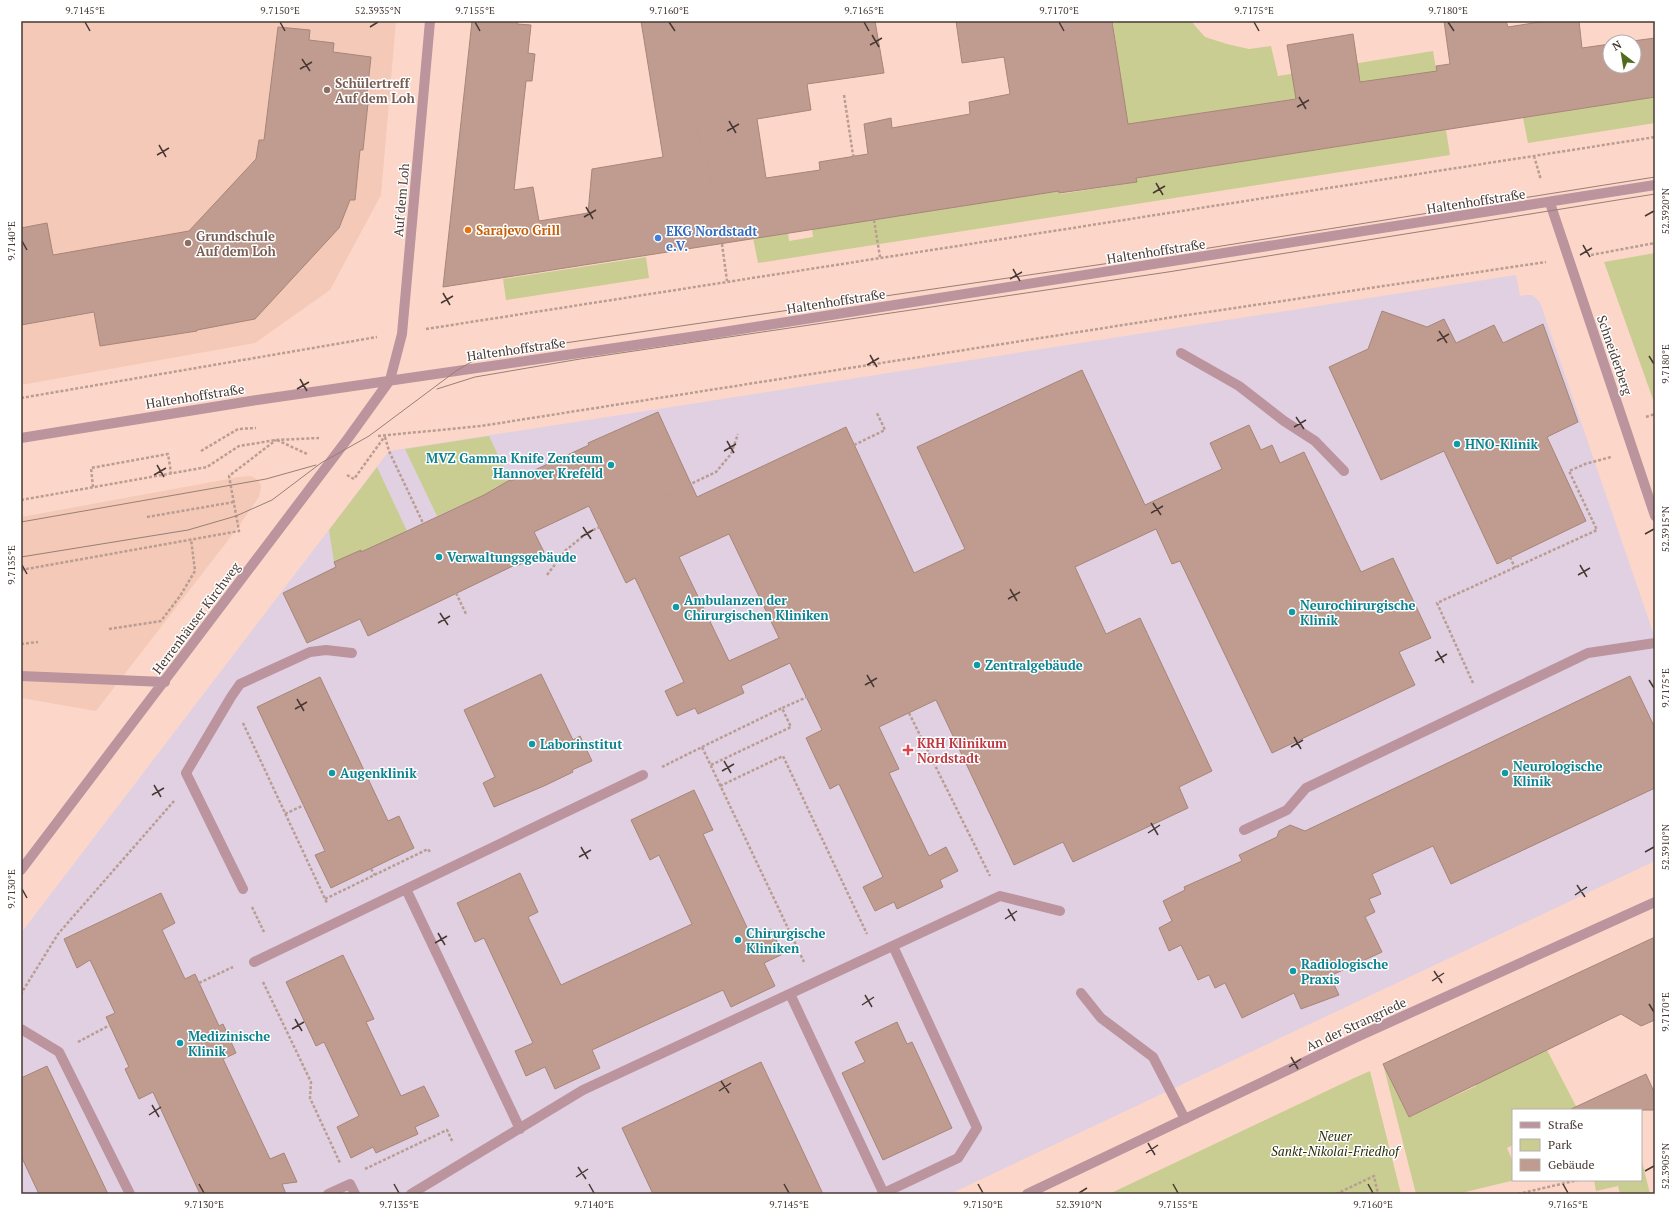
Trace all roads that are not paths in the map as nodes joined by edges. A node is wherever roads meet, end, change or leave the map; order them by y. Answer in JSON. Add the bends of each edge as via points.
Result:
{"nodes":[{"id":1,"x":430,"y":21,"type":"edge"},
{"id":2,"x":1655,"y":186,"type":"edge"},
{"id":3,"x":1550,"y":203,"type":"junction"},
{"id":4,"x":1181,"y":353,"type":"dead end"},
{"id":5,"x":390,"y":380,"type":"junction"},
{"id":6,"x":21,"y":438,"type":"edge"},
{"id":7,"x":1344,"y":471,"type":"dead end"},
{"id":8,"x":1655,"y":516,"type":"edge"},
{"id":9,"x":1655,"y":643,"type":"edge"},
{"id":10,"x":352,"y":653,"type":"dead end"},
{"id":11,"x":21,"y":676,"type":"edge"},
{"id":12,"x":165,"y":682,"type":"junction"},
{"id":13,"x":643,"y":775,"type":"road end"},
{"id":14,"x":1244,"y":830,"type":"dead end"},
{"id":15,"x":21,"y":870,"type":"edge"},
{"id":16,"x":243,"y":889,"type":"road end"},
{"id":17,"x":406,"y":889,"type":"junction"},
{"id":18,"x":1655,"y":902,"type":"edge"},
{"id":19,"x":1060,"y":911,"type":"dead end"},
{"id":20,"x":892,"y":946,"type":"junction"},
{"id":21,"x":254,"y":962,"type":"road end"},
{"id":22,"x":1081,"y":993,"type":"dead end"},
{"id":23,"x":790,"y":994,"type":"junction"},
{"id":24,"x":21,"y":1029,"type":"edge"},
{"id":25,"x":1185,"y":1119,"type":"junction"},
{"id":26,"x":520,"y":1129,"type":"junction"},
{"id":27,"x":884,"y":1193,"type":"edge"},
{"id":28,"x":130,"y":1194,"type":"edge"},
{"id":29,"x":328,"y":1194,"type":"edge"},
{"id":30,"x":355,"y":1194,"type":"edge"},
{"id":31,"x":411,"y":1194,"type":"edge"},
{"id":32,"x":1027,"y":1194,"type":"edge"}],
"edges":[{"from":1,"to":5,"type":"street","name":"Auf dem Loh","via":[[402,334]]},
{"from":2,"to":3,"type":"street","name":"Haltenhoffstraße"},
{"from":3,"to":5,"type":"street","name":"Haltenhoffstraße","via":[[704,335]]},
{"from":3,"to":8,"type":"street","name":"Schneiderberg"},
{"from":4,"to":7,"type":"street","via":[[1239,386],[1315,441]]},
{"from":5,"to":6,"type":"street","name":"Haltenhoffstraße","via":[[154,415]]},
{"from":5,"to":12,"type":"street","name":"Herrenhäuser Kirchweg"},
{"from":9,"to":14,"type":"street","via":[[1588,653],[1306,788],[1287,810]]},
{"from":10,"to":16,"type":"street","via":[[326,650],[310,652],[240,684],[186,773]]},
{"from":11,"to":12,"type":"street"},
{"from":12,"to":15,"type":"street","name":"Herrenhäuser Kirchweg"},
{"from":13,"to":17,"type":"street"},
{"from":17,"to":21,"type":"street"},
{"from":17,"to":26,"type":"street"},
{"from":18,"to":25,"type":"street","name":"An der Strangriede"},
{"from":19,"to":20,"type":"street","via":[[1000,896]]},
{"from":20,"to":23,"type":"street"},
{"from":20,"to":27,"type":"street","via":[[976,1128],[958,1158]]},
{"from":22,"to":25,"type":"street","via":[[1101,1018],[1152,1057]]},
{"from":23,"to":26,"type":"street","via":[[584,1090]]},
{"from":23,"to":27,"type":"street"},
{"from":24,"to":28,"type":"street","via":[[59,1052]]},
{"from":25,"to":32,"type":"street","name":"An der Strangriede"},
{"from":26,"to":31,"type":"street"},
{"from":29,"to":30,"type":"street","via":[[348,1181]]}]}
